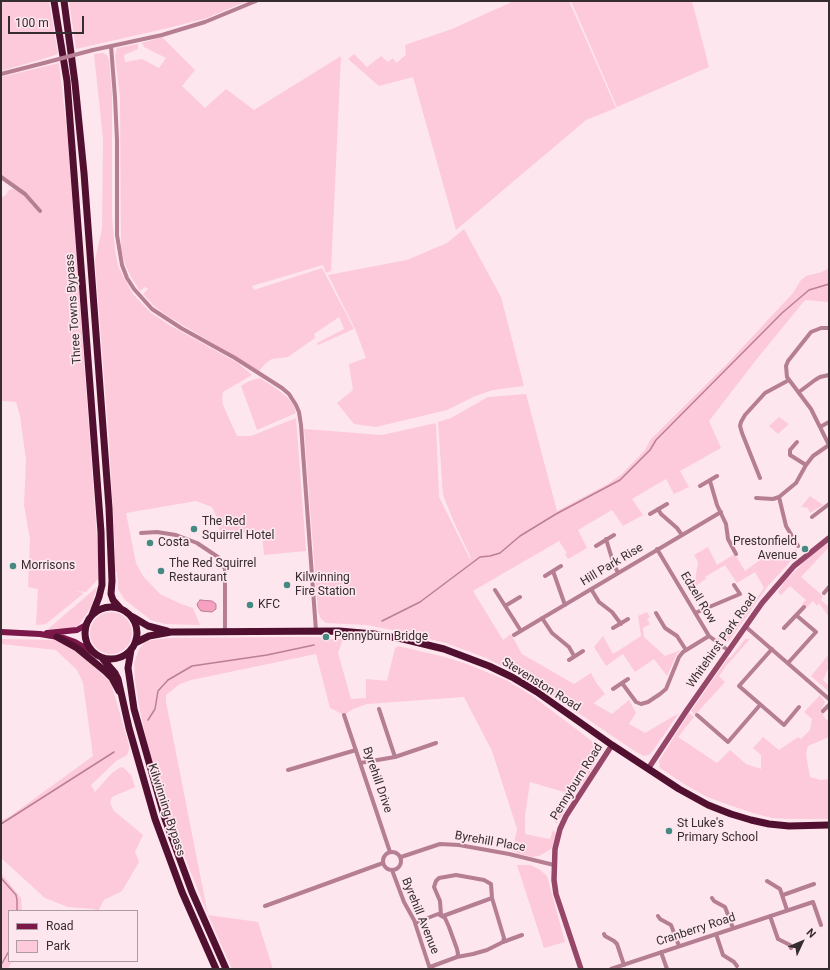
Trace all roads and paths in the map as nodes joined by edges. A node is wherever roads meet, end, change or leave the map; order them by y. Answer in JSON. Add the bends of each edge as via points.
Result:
{"nodes":[{"id":1,"x":54,"y":1,"type":"edge"},
{"id":2,"x":64,"y":1,"type":"edge"},
{"id":3,"x":256,"y":1,"type":"edge"},
{"id":4,"x":111,"y":46,"type":"junction"},
{"id":5,"x":1,"y":74,"type":"edge"},
{"id":6,"x":1,"y":177,"type":"edge"},
{"id":7,"x":40,"y":211,"type":"dead end"},
{"id":8,"x":829,"y":328,"type":"edge"},
{"id":9,"x":829,"y":375,"type":"edge"},
{"id":10,"x":789,"y":380,"type":"junction"},
{"id":11,"x":799,"y":392,"type":"junction"},
{"id":12,"x":829,"y":422,"type":"edge"},
{"id":13,"x":820,"y":427,"type":"junction"},
{"id":14,"x":797,"y":442,"type":"dead end"},
{"id":15,"x":829,"y":445,"type":"edge"},
{"id":16,"x":806,"y":465,"type":"junction"},
{"id":17,"x":718,"y":476,"type":"dead end"},
{"id":18,"x":760,"y":478,"type":"dead end"},
{"id":19,"x":710,"y":481,"type":"junction"},
{"id":20,"x":700,"y":486,"type":"dead end"},
{"id":21,"x":779,"y":497,"type":"junction"},
{"id":22,"x":756,"y":498,"type":"dead end"},
{"id":23,"x":667,"y":504,"type":"dead end"},
{"id":24,"x":829,"y":504,"type":"edge"},
{"id":25,"x":658,"y":509,"type":"junction"},
{"id":26,"x":721,"y":512,"type":"junction"},
{"id":27,"x":650,"y":514,"type":"dead end"},
{"id":28,"x":812,"y":517,"type":"dead end"},
{"id":29,"x":141,"y":533,"type":"dead end"},
{"id":30,"x":614,"y":535,"type":"dead end"},
{"id":31,"x":682,"y":535,"type":"junction"},
{"id":32,"x":829,"y":538,"type":"edge"},
{"id":33,"x":606,"y":539,"type":"junction"},
{"id":34,"x":596,"y":546,"type":"dead end"},
{"id":35,"x":798,"y":546,"type":"dead end"},
{"id":36,"x":657,"y":550,"type":"junction"},
{"id":37,"x":736,"y":554,"type":"dead end"},
{"id":38,"x":561,"y":566,"type":"dead end"},
{"id":39,"x":553,"y":571,"type":"junction"},
{"id":40,"x":618,"y":572,"type":"junction"},
{"id":41,"x":545,"y":576,"type":"dead end"},
{"id":42,"x":734,"y":584,"type":"dead end"},
{"id":43,"x":829,"y":587,"type":"edge"},
{"id":44,"x":591,"y":589,"type":"junction"},
{"id":45,"x":495,"y":590,"type":"dead end"},
{"id":46,"x":824,"y":592,"type":"dead end"},
{"id":47,"x":520,"y":597,"type":"dead end"},
{"id":48,"x":565,"y":605,"type":"junction"},
{"id":49,"x":505,"y":606,"type":"junction"},
{"id":50,"x":804,"y":607,"type":"dead end"},
{"id":51,"x":121,"y":609,"type":"junction"},
{"id":52,"x":656,"y":613,"type":"dead end"},
{"id":53,"x":695,"y":613,"type":"junction"},
{"id":54,"x":92,"y":615,"type":"junction"},
{"id":55,"x":129,"y":615,"type":"junction"},
{"id":56,"x":796,"y":615,"type":"junction"},
{"id":57,"x":542,"y":618,"type":"junction"},
{"id":58,"x":628,"y":619,"type":"dead end"},
{"id":59,"x":621,"y":624,"type":"junction"},
{"id":60,"x":86,"y":625,"type":"junction"},
{"id":61,"x":746,"y":627,"type":"junction"},
{"id":62,"x":613,"y":628,"type":"dead end"},
{"id":63,"x":784,"y":628,"type":"dead end"},
{"id":64,"x":316,"y":631,"type":"junction"},
{"id":65,"x":521,"y":631,"type":"junction"},
{"id":66,"x":1,"y":632,"type":"edge"},
{"id":67,"x":171,"y":632,"type":"junction"},
{"id":68,"x":225,"y":633,"type":"junction"},
{"id":69,"x":40,"y":634,"type":"junction"},
{"id":70,"x":514,"y":635,"type":"dead end"},
{"id":71,"x":709,"y":636,"type":"junction"},
{"id":72,"x":57,"y":637,"type":"junction"},
{"id":73,"x":133,"y":647,"type":"junction"},
{"id":74,"x":772,"y":649,"type":"junction"},
{"id":75,"x":686,"y":650,"type":"junction"},
{"id":76,"x":583,"y":651,"type":"dead end"},
{"id":77,"x":729,"y":651,"type":"junction"},
{"id":78,"x":94,"y":653,"type":"junction"},
{"id":79,"x":574,"y":656,"type":"junction"},
{"id":80,"x":102,"y":658,"type":"junction"},
{"id":81,"x":569,"y":660,"type":"dead end"},
{"id":82,"x":788,"y":663,"type":"junction"},
{"id":83,"x":628,"y":679,"type":"dead end"},
{"id":84,"x":622,"y":683,"type":"junction"},
{"id":85,"x":613,"y":689,"type":"dead end"},
{"id":86,"x":122,"y":698,"type":"junction"},
{"id":87,"x":829,"y":699,"type":"edge"},
{"id":88,"x":760,"y":705,"type":"junction"},
{"id":89,"x":829,"y":705,"type":"edge"},
{"id":90,"x":799,"y":707,"type":"dead end"},
{"id":91,"x":379,"y":709,"type":"dead end"},
{"id":92,"x":824,"y":711,"type":"dead end"},
{"id":93,"x":344,"y":715,"type":"dead end"},
{"id":94,"x":697,"y":715,"type":"dead end"},
{"id":95,"x":436,"y":743,"type":"dead end"},
{"id":96,"x":612,"y":745,"type":"junction"},
{"id":97,"x":356,"y":750,"type":"junction"},
{"id":98,"x":395,"y":756,"type":"junction"},
{"id":99,"x":360,"y":763,"type":"junction"},
{"id":100,"x":648,"y":769,"type":"junction"},
{"id":101,"x":288,"y":770,"type":"dead end"},
{"id":102,"x":829,"y":825,"type":"edge"},
{"id":103,"x":390,"y":852,"type":"junction"},
{"id":104,"x":401,"y":857,"type":"junction"},
{"id":105,"x":383,"y":864,"type":"junction"},
{"id":106,"x":554,"y":865,"type":"junction"},
{"id":107,"x":392,"y":870,"type":"junction"},
{"id":108,"x":767,"y":881,"type":"dead end"},
{"id":109,"x":814,"y":884,"type":"dead end"},
{"id":110,"x":783,"y":895,"type":"junction"},
{"id":111,"x":492,"y":898,"type":"junction"},
{"id":112,"x":712,"y":898,"type":"dead end"},
{"id":113,"x":265,"y":906,"type":"dead end"},
{"id":114,"x":787,"y":910,"type":"junction"},
{"id":115,"x":442,"y":915,"type":"junction"},
{"id":116,"x":658,"y":916,"type":"dead end"},
{"id":117,"x":770,"y":916,"type":"junction"},
{"id":118,"x":415,"y":923,"type":"junction"},
{"id":119,"x":821,"y":924,"type":"dead end"},
{"id":120,"x":733,"y":928,"type":"junction"},
{"id":121,"x":604,"y":934,"type":"dead end"},
{"id":122,"x":716,"y":934,"type":"junction"},
{"id":123,"x":522,"y":935,"type":"dead end"},
{"id":124,"x":503,"y":942,"type":"junction"},
{"id":125,"x":679,"y":946,"type":"junction"},
{"id":126,"x":791,"y":948,"type":"dead end"},
{"id":127,"x":661,"y":952,"type":"junction"},
{"id":128,"x":457,"y":957,"type":"junction"},
{"id":129,"x":624,"y":964,"type":"junction"},
{"id":130,"x":737,"y":966,"type":"dead end"},
{"id":131,"x":430,"y":968,"type":"edge"},
{"id":132,"x":216,"y":969,"type":"edge"},
{"id":133,"x":226,"y":969,"type":"edge"},
{"id":134,"x":581,"y":969,"type":"edge"},
{"id":135,"x":611,"y":969,"type":"edge"},
{"id":136,"x":667,"y":969,"type":"edge"}],
"edges":[{"from":1,"to":54,"type":"highway","name":"Three Towns Bypass","via":[[67,81],[101,532],[102,585]]},
{"from":2,"to":51,"type":"highway","name":"Three Towns Bypass","via":[[76,83],[85,188],[109,508],[111,594]]},
{"from":3,"to":4,"type":"street","via":[[205,22]]},
{"from":4,"to":5,"type":"street","bridge":true},
{"from":4,"to":64,"type":"street","via":[[117,140],[117,235],[122,265],[134,289],[152,309],[282,388],[296,405],[301,424]]},
{"from":6,"to":7,"type":"street","via":[[25,194]]},
{"from":8,"to":10,"type":"street","via":[[811,332],[788,361],[786,370]]},
{"from":9,"to":11,"type":"street","via":[[820,377]]},
{"from":10,"to":11,"type":"street"},
{"from":10,"to":18,"type":"street","via":[[765,394],[741,422],[742,433]]},
{"from":11,"to":13,"type":"street"},
{"from":12,"to":13,"type":"street"},
{"from":13,"to":15,"type":"street"},
{"from":14,"to":16,"type":"street","via":[[790,450],[790,454]]},
{"from":15,"to":16,"type":"street"},
{"from":16,"to":21,"type":"street","via":[[796,483]]},
{"from":17,"to":19,"type":"street"},
{"from":19,"to":20,"type":"street"},
{"from":19,"to":26,"type":"street"},
{"from":21,"to":22,"type":"street"},
{"from":21,"to":35,"type":"street","via":[[786,526]]},
{"from":23,"to":25,"type":"street"},
{"from":24,"to":28,"type":"street"},
{"from":25,"to":27,"type":"street"},
{"from":25,"to":31,"type":"street"},
{"from":26,"to":31,"type":"street","name":"Hill Park Rise"},
{"from":26,"to":37,"type":"street","via":[[728,539]]},
{"from":29,"to":68,"type":"street","via":[[176,535],[197,543],[218,557],[225,569]]},
{"from":30,"to":33,"type":"street"},
{"from":31,"to":36,"type":"street","name":"Hill Park Rise"},
{"from":32,"to":61,"type":"street","name":"Whitehirst Park Road","via":[[788,573],[762,603]]},
{"from":33,"to":34,"type":"street"},
{"from":33,"to":40,"type":"street"},
{"from":36,"to":40,"type":"street","name":"Hill Park Rise"},
{"from":36,"to":53,"type":"street","name":"Edzell Row"},
{"from":38,"to":39,"type":"street"},
{"from":39,"to":41,"type":"street"},
{"from":39,"to":48,"type":"street"},
{"from":40,"to":44,"type":"street","name":"Hill Park Rise"},
{"from":42,"to":53,"type":"street","via":[[740,594]]},
{"from":43,"to":46,"type":"street"},
{"from":44,"to":48,"type":"street","name":"Hill Park Rise"},
{"from":44,"to":59,"type":"street","via":[[599,602],[612,612]]},
{"from":45,"to":49,"type":"street"},
{"from":47,"to":49,"type":"street"},
{"from":48,"to":57,"type":"street","name":"Hill Park Rise"},
{"from":49,"to":65,"type":"street"},
{"from":50,"to":56,"type":"street"},
{"from":51,"to":54,"type":"highway","via":[[101,609]]},
{"from":51,"to":55,"type":"highway"},
{"from":52,"to":75,"type":"street","via":[[665,628],[677,636]]},
{"from":53,"to":71,"type":"street","name":"Edzell Row"},
{"from":54,"to":60,"type":"highway"},
{"from":55,"to":67,"type":"highway","via":[[144,624]]},
{"from":55,"to":73,"type":"highway","via":[[134,620],[137,635]]},
{"from":56,"to":63,"type":"street"},
{"from":56,"to":82,"type":"street","via":[[816,632]]},
{"from":57,"to":65,"type":"street","name":"Hill Park Rise"},
{"from":57,"to":79,"type":"street","via":[[552,633],[569,647]]},
{"from":58,"to":59,"type":"street"},
{"from":59,"to":62,"type":"street"},
{"from":60,"to":69,"type":"main road","via":[[72,631]]},
{"from":60,"to":78,"type":"highway","via":[[85,638]]},
{"from":61,"to":74,"type":"street"},
{"from":61,"to":77,"type":"street","name":"Whitehirst Park Road"},
{"from":64,"to":68,"type":"highway","name":"Stevenston Road"},
{"from":64,"to":96,"type":"highway","name":"Stevenston Road","via":[[374,634],[444,649],[464,656],[512,677],[537,692]]},
{"from":65,"to":70,"type":"street","name":"Hill Park Rise"},
{"from":66,"to":69,"type":"main road"},
{"from":67,"to":68,"type":"highway","name":"Stevenston Road"},
{"from":67,"to":73,"type":"highway","via":[[149,636]]},
{"from":69,"to":72,"type":"main road"},
{"from":71,"to":75,"type":"street"},
{"from":71,"to":77,"type":"street","name":"Edzell Row"},
{"from":72,"to":78,"type":"main road","via":[[72,641]]},
{"from":72,"to":86,"type":"highway","via":[[77,648],[105,671],[112,678]]},
{"from":73,"to":80,"type":"highway","via":[[128,654],[117,659]]},
{"from":73,"to":133,"type":"highway","name":"Kilwinning Bypass","via":[[128,668],[129,679],[142,742],[165,819],[192,892]]},
{"from":74,"to":82,"type":"street"},
{"from":74,"to":88,"type":"street","via":[[739,686]]},
{"from":75,"to":84,"type":"street","via":[[679,657],[666,689],[648,702],[636,702]]},
{"from":76,"to":79,"type":"street"},
{"from":77,"to":100,"type":"street","name":"Whitehirst Park Road"},
{"from":78,"to":80,"type":"highway"},
{"from":79,"to":81,"type":"street"},
{"from":80,"to":86,"type":"highway","name":"Kilwinning Bypass","via":[[118,679]]},
{"from":82,"to":87,"type":"street"},
{"from":83,"to":84,"type":"street"},
{"from":84,"to":85,"type":"street"},
{"from":86,"to":132,"type":"highway","name":"Kilwinning Bypass","via":[[155,819],[182,892]]},
{"from":88,"to":90,"type":"street","via":[[784,725]]},
{"from":88,"to":94,"type":"street","via":[[728,742]]},
{"from":89,"to":92,"type":"street"},
{"from":91,"to":98,"type":"street"},
{"from":93,"to":97,"type":"street","name":"Byrehill Drive"},
{"from":95,"to":98,"type":"street"},
{"from":96,"to":100,"type":"highway","name":"Stevenston Road"},
{"from":96,"to":106,"type":"street","name":"Pennyburn Road","via":[[566,816],[555,849]]},
{"from":97,"to":99,"type":"street","name":"Byrehill Drive"},
{"from":97,"to":101,"type":"street"},
{"from":98,"to":99,"type":"street"},
{"from":99,"to":103,"type":"street","name":"Byrehill Drive"},
{"from":100,"to":102,"type":"highway","name":"Stevenston Road","via":[[692,797],[738,816],[782,825]]},
{"from":103,"to":104,"type":"street","via":[[397,852]]},
{"from":103,"to":105,"type":"street","via":[[384,857]]},
{"from":104,"to":106,"type":"street","name":"Byrehill Place","via":[[440,844],[509,854]]},
{"from":104,"to":107,"type":"street","via":[[400,866]]},
{"from":105,"to":107,"type":"street"},
{"from":105,"to":113,"type":"street"},
{"from":106,"to":134,"type":"street","name":"Pennyburn Road","via":[[556,894]]},
{"from":107,"to":118,"type":"street","name":"Byrehill Avenue"},
{"from":108,"to":110,"type":"street","via":[[780,889]]},
{"from":109,"to":110,"type":"street"},
{"from":110,"to":114,"type":"street"},
{"from":111,"to":115,"type":"street"},
{"from":111,"to":115,"type":"street","via":[[492,884],[484,880],[456,875],[440,878],[434,887]]},
{"from":111,"to":124,"type":"street"},
{"from":112,"to":120,"type":"street","via":[[725,907]]},
{"from":114,"to":117,"type":"street","name":"Cranberry Road"},
{"from":114,"to":119,"type":"street","name":"Cranberry Road","via":[[813,902]]},
{"from":115,"to":118,"type":"street","via":[[438,914]]},
{"from":115,"to":128,"type":"street","via":[[450,927],[457,948]]},
{"from":116,"to":125,"type":"street","via":[[671,925]]},
{"from":117,"to":120,"type":"street","name":"Cranberry Road"},
{"from":117,"to":126,"type":"street","via":[[777,937]]},
{"from":118,"to":131,"type":"street","name":"Byrehill Avenue"},
{"from":120,"to":122,"type":"street","name":"Cranberry Road"},
{"from":121,"to":129,"type":"street","via":[[617,944]]},
{"from":122,"to":125,"type":"street","name":"Cranberry Road"},
{"from":122,"to":130,"type":"street","via":[[723,955]]},
{"from":123,"to":124,"type":"street"},
{"from":124,"to":128,"type":"street","via":[[473,954]]},
{"from":125,"to":127,"type":"street","name":"Cranberry Road"},
{"from":127,"to":129,"type":"street","name":"Cranberry Road"},
{"from":127,"to":136,"type":"street"},
{"from":128,"to":131,"type":"street"},
{"from":129,"to":135,"type":"street","name":"Cranberry Road"}]}
